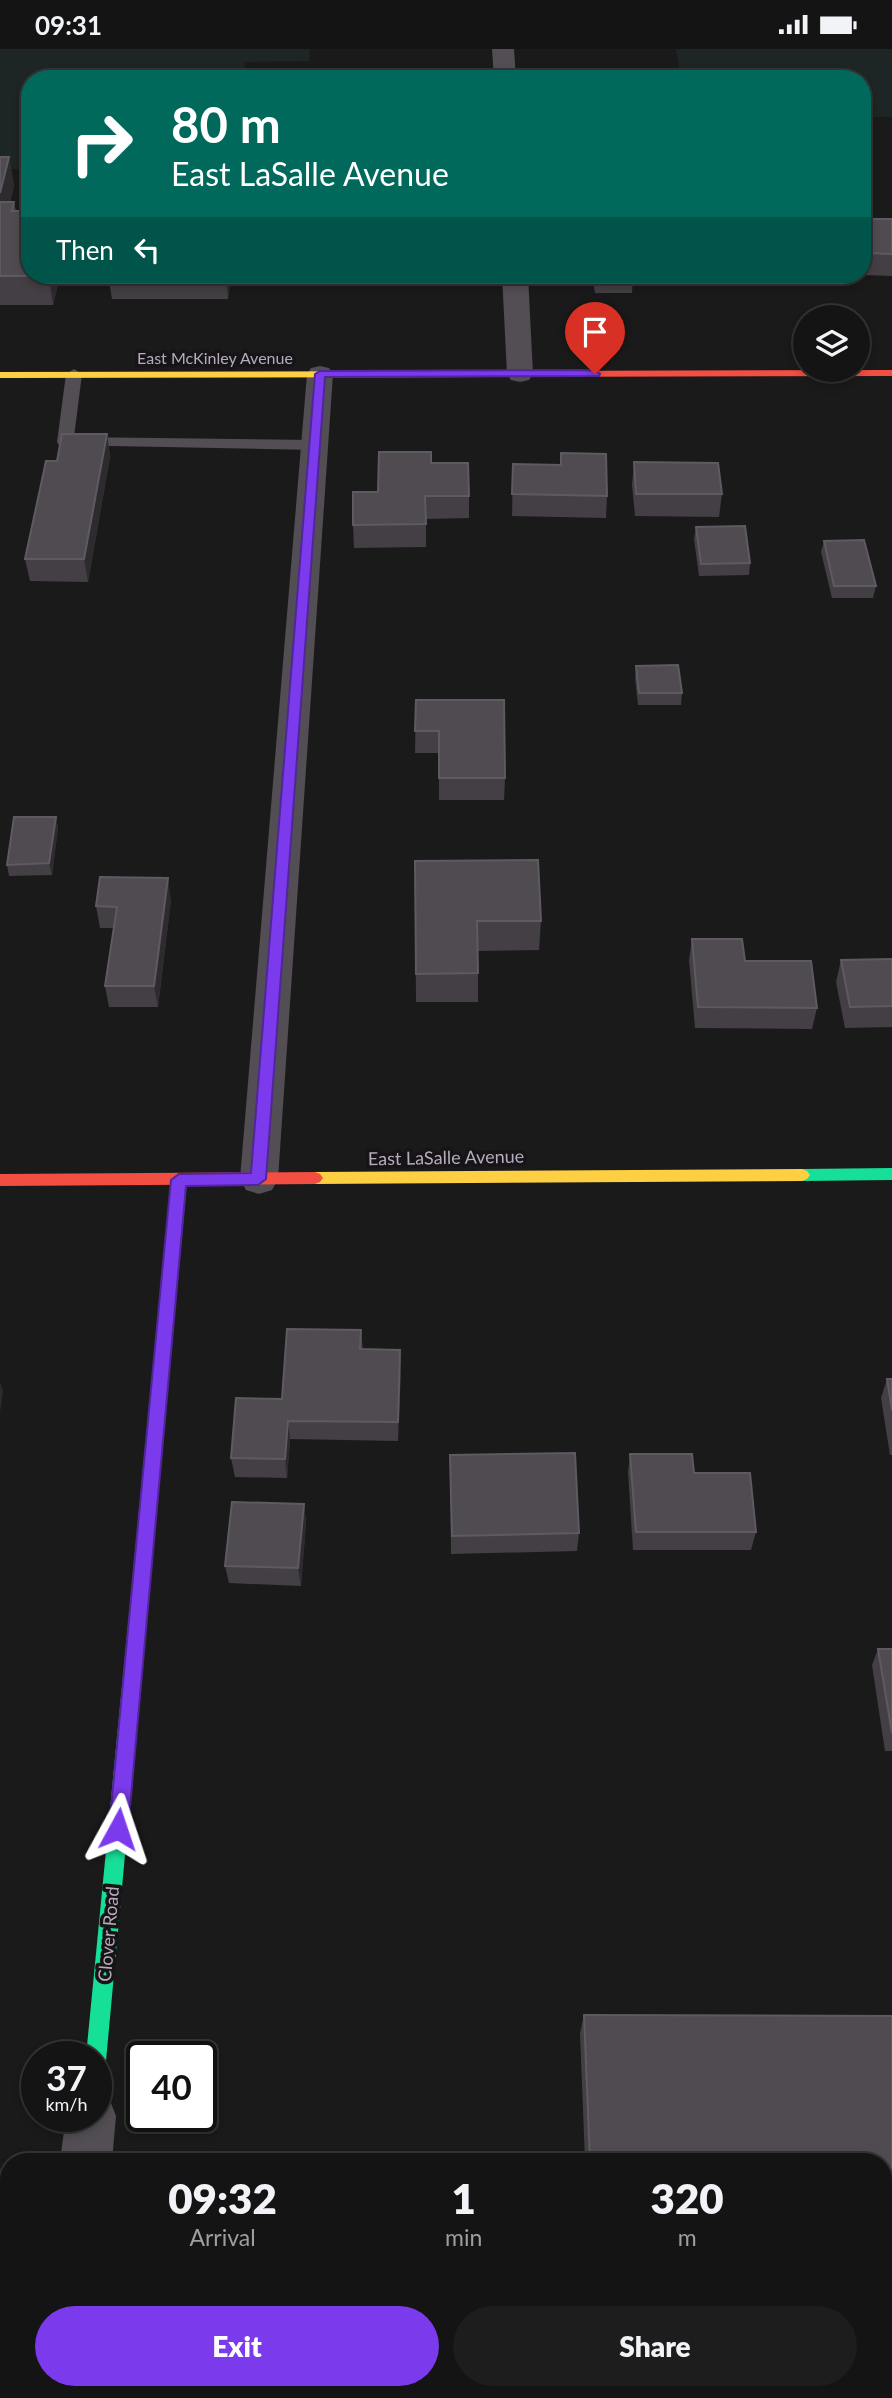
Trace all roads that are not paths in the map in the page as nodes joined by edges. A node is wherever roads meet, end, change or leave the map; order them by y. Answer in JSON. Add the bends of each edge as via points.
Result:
{"nodes":[{"id":1,"x":503,"y":49,"type":"edge"},
{"id":2,"x":504,"y":70,"type":"edge"},
{"id":3,"x":515,"y":284,"type":"edge"},
{"id":4,"x":892,"y":373,"type":"edge"},
{"id":5,"x":320,"y":374,"type":"junction"},
{"id":6,"x":520,"y":374,"type":"junction"},
{"id":7,"x":0,"y":375,"type":"edge"},
{"id":8,"x":74,"y":375,"type":"junction"},
{"id":9,"x":315,"y":445,"type":"junction"},
{"id":10,"x":892,"y":1174,"type":"edge"},
{"id":11,"x":258,"y":1179,"type":"junction"},
{"id":12,"x":179,"y":1180,"type":"junction"},
{"id":13,"x":0,"y":1181,"type":"edge"},
{"id":14,"x":98,"y":2041,"type":"edge"},
{"id":15,"x":89,"y":2132,"type":"edge"},
{"id":16,"x":87,"y":2153,"type":"edge"}],
"edges":[{"from":1,"to":2,"type":"street"},
{"from":3,"to":6,"type":"street"},
{"from":4,"to":6,"type":"street","name":"East McKinley Avenue"},
{"from":5,"to":6,"type":"street","name":"East McKinley Avenue"},
{"from":5,"to":8,"type":"street","name":"East McKinley Avenue"},
{"from":5,"to":9,"type":"street"},
{"from":7,"to":8,"type":"street","name":"East McKinley Avenue"},
{"from":8,"to":9,"type":"lane","via":[[65,442]]},
{"from":9,"to":11,"type":"street"},
{"from":10,"to":11,"type":"street","name":"East LaSalle Avenue"},
{"from":11,"to":12,"type":"street","name":"East LaSalle Avenue"},
{"from":12,"to":13,"type":"street","name":"East LaSalle Avenue"},
{"from":12,"to":14,"type":"street","name":"Clover Road"},
{"from":15,"to":16,"type":"street"}]}
